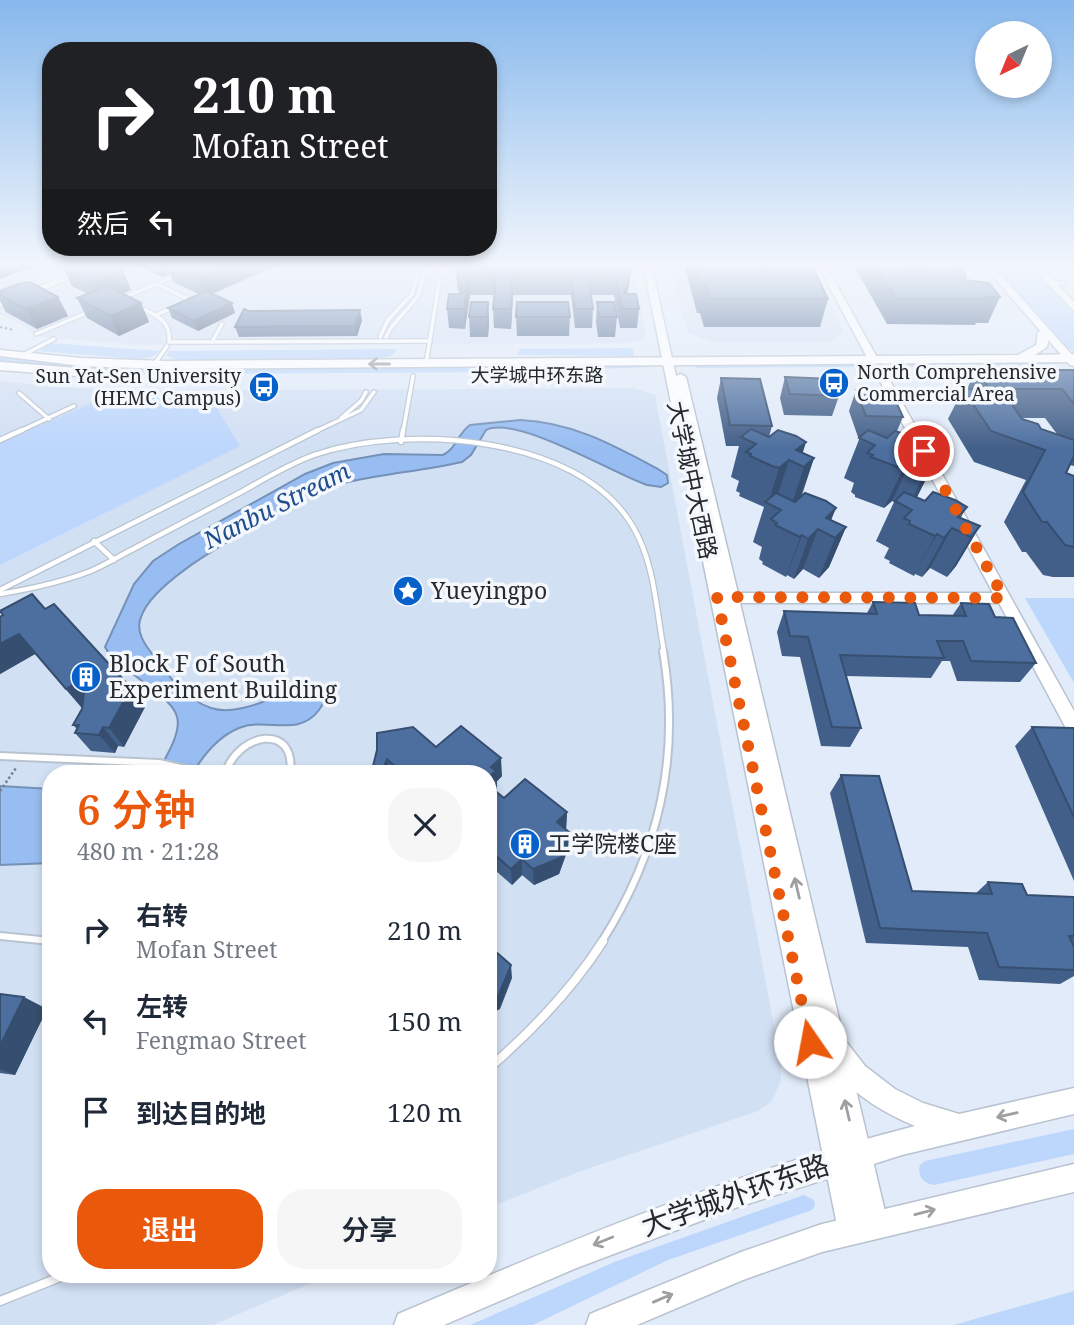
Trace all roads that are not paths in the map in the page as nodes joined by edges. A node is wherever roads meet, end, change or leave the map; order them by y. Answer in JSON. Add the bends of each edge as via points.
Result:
{"nodes":[{"id":1,"x":55,"y":326,"type":"edge"},
{"id":2,"x":168,"y":326,"type":"edge"},
{"id":3,"x":221,"y":326,"type":"edge"},
{"id":4,"x":385,"y":326,"type":"edge"},
{"id":5,"x":392,"y":326,"type":"edge"},
{"id":6,"x":432,"y":326,"type":"edge"},
{"id":7,"x":663,"y":326,"type":"edge"},
{"id":8,"x":667,"y":326,"type":"edge"},
{"id":9,"x":855,"y":326,"type":"edge"},
{"id":10,"x":1039,"y":326,"type":"edge"},
{"id":11,"x":1044,"y":332,"type":"junction"},
{"id":12,"x":36,"y":334,"type":"dead end"},
{"id":13,"x":380,"y":337,"type":"dead end"},
{"id":14,"x":386,"y":337,"type":"dead end"},
{"id":15,"x":54,"y":339,"type":"dead end"},
{"id":16,"x":430,"y":341,"type":"junction"},
{"id":17,"x":212,"y":342,"type":"junction"},
{"id":18,"x":167,"y":346,"type":"dead end"},
{"id":19,"x":0,"y":353,"type":"edge"},
{"id":20,"x":21,"y":356,"type":"junction"},
{"id":21,"x":1017,"y":358,"type":"junction"},
{"id":22,"x":1073,"y":362,"type":"edge"},
{"id":23,"x":426,"y":364,"type":"junction"},
{"id":24,"x":154,"y":365,"type":"junction"},
{"id":25,"x":0,"y":366,"type":"edge"},
{"id":26,"x":877,"y":366,"type":"junction"},
{"id":27,"x":674,"y":368,"type":"junction"},
{"id":28,"x":413,"y":376,"type":"junction"},
{"id":29,"x":366,"y":392,"type":"dead end"},
{"id":30,"x":374,"y":392,"type":"dead end"},
{"id":31,"x":19,"y":393,"type":"dead end"},
{"id":32,"x":74,"y":406,"type":"dead end"},
{"id":33,"x":341,"y":418,"type":"junction"},
{"id":34,"x":49,"y":419,"type":"junction"},
{"id":35,"x":0,"y":440,"type":"edge"},
{"id":36,"x":401,"y":442,"type":"junction"},
{"id":37,"x":451,"y":442,"type":"joint"},
{"id":38,"x":478,"y":443,"type":"joint"},
{"id":39,"x":94,"y":541,"type":"junction"},
{"id":40,"x":114,"y":560,"type":"junction"},
{"id":41,"x":0,"y":592,"type":"edge"},
{"id":42,"x":724,"y":598,"type":"junction"},
{"id":43,"x":1004,"y":598,"type":"junction"},
{"id":44,"x":1074,"y":727,"type":"edge"},
{"id":45,"x":0,"y":756,"type":"edge"},
{"id":46,"x":168,"y":765,"type":"edge"},
{"id":47,"x":228,"y":765,"type":"edge"},
{"id":48,"x":292,"y":765,"type":"edge"},
{"id":49,"x":0,"y":936,"type":"edge"},
{"id":50,"x":42,"y":940,"type":"edge"},
{"id":51,"x":832,"y":1044,"type":"junction"},
{"id":52,"x":497,"y":1061,"type":"edge"},
{"id":53,"x":1074,"y":1101,"type":"edge"},
{"id":54,"x":958,"y":1127,"type":"junction"},
{"id":55,"x":846,"y":1158,"type":"junction"},
{"id":56,"x":1074,"y":1178,"type":"edge"},
{"id":57,"x":863,"y":1227,"type":"junction"},
{"id":58,"x":45,"y":1283,"type":"edge"},
{"id":59,"x":0,"y":1301,"type":"edge"},
{"id":60,"x":409,"y":1325,"type":"edge"},
{"id":61,"x":601,"y":1325,"type":"edge"}],
"edges":[{"from":1,"to":12,"type":"lane"},
{"from":2,"to":17,"type":"lane","via":[[169,342]]},
{"from":3,"to":17,"type":"lane"},
{"from":4,"to":13,"type":"lane"},
{"from":5,"to":14,"type":"lane"},
{"from":6,"to":16,"type":"lane"},
{"from":7,"to":27,"type":"main road","name":"大学城中大西路"},
{"from":8,"to":27,"type":"main road","name":"大学城中大西路"},
{"from":9,"to":26,"type":"main road"},
{"from":10,"to":11,"type":"main road"},
{"from":11,"to":21,"type":"main road","via":[[1041,347]]},
{"from":11,"to":22,"type":"main road"},
{"from":15,"to":20,"type":"lane"},
{"from":16,"to":17,"type":"lane"},
{"from":16,"to":23,"type":"lane"},
{"from":18,"to":24,"type":"lane"},
{"from":19,"to":20,"type":"main road","name":"大学城中环东路"},
{"from":20,"to":24,"type":"main road","name":"大学城中环东路"},
{"from":21,"to":22,"type":"main road","name":"大学城中环东路"},
{"from":21,"to":26,"type":"main road","name":"大学城中环东路"},
{"from":22,"to":26,"type":"main road","name":"大学城中环东路"},
{"from":23,"to":24,"type":"main road","name":"大学城中环东路","one_way":true},
{"from":23,"to":27,"type":"main road","name":"大学城中环东路"},
{"from":25,"to":28,"type":"main road","name":"大学城中环东路","via":[[146,377]]},
{"from":26,"to":27,"type":"main road","name":"大学城中环东路"},
{"from":26,"to":43,"type":"main road"},
{"from":27,"to":28,"type":"main road","name":"大学城中环东路"},
{"from":27,"to":42,"type":"main road","name":"大学城中大西路"},
{"from":28,"to":36,"type":"lane"},
{"from":29,"to":33,"type":"lane"},
{"from":30,"to":33,"type":"lane","via":[[360,410]]},
{"from":31,"to":34,"type":"lane"},
{"from":32,"to":34,"type":"lane"},
{"from":33,"to":39,"type":"lane"},
{"from":34,"to":35,"type":"lane"},
{"from":36,"to":37,"type":"lane"},
{"from":36,"to":40,"type":"lane","via":[[351,444],[310,456]]},
{"from":37,"to":38,"type":"lane"},
{"from":38,"to":52,"type":"lane","via":[[518,450],[572,471],[601,490],[634,526],[650,567],[672,714],[663,805],[625,902],[574,981]]},
{"from":39,"to":40,"type":"lane"},
{"from":39,"to":41,"type":"lane"},
{"from":40,"to":41,"type":"lane","via":[[54,584]]},
{"from":42,"to":43,"type":"main road"},
{"from":51,"to":42,"type":"main road","name":"大学城中大西路","one_way":true},
{"from":42,"to":55,"type":"main road","name":"大学城中大西路"},
{"from":43,"to":44,"type":"main road"},
{"from":45,"to":46,"type":"lane"},
{"from":47,"to":48,"type":"lane","via":[[240,748],[264,739],[280,742],[290,751]]},
{"from":49,"to":50,"type":"lane"},
{"from":51,"to":54,"type":"main road","via":[[849,1069],[874,1091],[904,1108]]},
{"from":55,"to":51,"type":"main road","name":"大学城中大西路","one_way":true},
{"from":53,"to":54,"type":"main road","name":"大学城外环东路","one_way":true},
{"from":54,"to":55,"type":"main road","name":"大学城外环东路"},
{"from":55,"to":57,"type":"main road","name":"大学城中大西路"},
{"from":55,"to":60,"type":"main road","name":"大学城外环东路","one_way":true,"via":[[639,1227]]},
{"from":57,"to":56,"type":"main road","one_way":true},
{"from":61,"to":57,"type":"main road","one_way":true,"via":[[741,1266]]},
{"from":58,"to":59,"type":"lane"}]}
